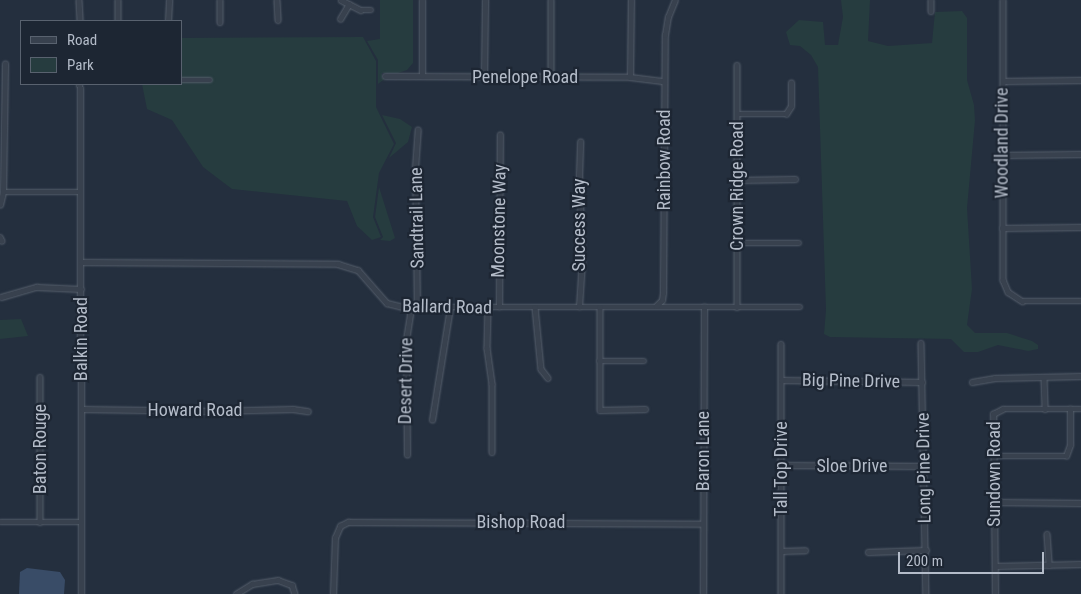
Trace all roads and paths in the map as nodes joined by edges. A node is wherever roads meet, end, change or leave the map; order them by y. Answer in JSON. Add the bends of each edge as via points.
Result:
{"nodes":[{"id":1,"x":79,"y":0,"type":"edge"},
{"id":2,"x":118,"y":0,"type":"edge"},
{"id":3,"x":169,"y":0,"type":"edge"},
{"id":4,"x":220,"y":0,"type":"edge"},
{"id":5,"x":278,"y":0,"type":"edge"},
{"id":6,"x":341,"y":0,"type":"edge"},
{"id":7,"x":422,"y":0,"type":"edge"},
{"id":8,"x":485,"y":0,"type":"edge"},
{"id":9,"x":551,"y":0,"type":"edge"},
{"id":10,"x":631,"y":0,"type":"edge"},
{"id":11,"x":675,"y":0,"type":"edge"},
{"id":12,"x":931,"y":0,"type":"edge"},
{"id":13,"x":1003,"y":0,"type":"edge"},
{"id":14,"x":349,"y":4,"type":"junction"},
{"id":15,"x":371,"y":10,"type":"dead end"},
{"id":16,"x":931,"y":11,"type":"dead end"},
{"id":17,"x":340,"y":19,"type":"dead end"},
{"id":18,"x":80,"y":20,"type":"edge"},
{"id":19,"x":118,"y":20,"type":"edge"},
{"id":20,"x":168,"y":20,"type":"edge"},
{"id":21,"x":278,"y":20,"type":"dead end"},
{"id":22,"x":220,"y":22,"type":"dead end"},
{"id":23,"x":5,"y":64,"type":"dead end"},
{"id":24,"x":737,"y":65,"type":"dead end"},
{"id":25,"x":385,"y":76,"type":"dead end"},
{"id":26,"x":422,"y":76,"type":"junction"},
{"id":27,"x":484,"y":76,"type":"junction"},
{"id":28,"x":551,"y":77,"type":"junction"},
{"id":29,"x":630,"y":77,"type":"junction"},
{"id":30,"x":182,"y":80,"type":"edge"},
{"id":31,"x":210,"y":80,"type":"dead end"},
{"id":32,"x":1003,"y":80,"type":"junction"},
{"id":33,"x":1081,"y":80,"type":"edge"},
{"id":34,"x":664,"y":81,"type":"junction"},
{"id":35,"x":791,"y":83,"type":"dead end"},
{"id":36,"x":80,"y":85,"type":"edge"},
{"id":37,"x":737,"y":114,"type":"junction"},
{"id":38,"x":418,"y":130,"type":"dead end"},
{"id":39,"x":500,"y":135,"type":"dead end"},
{"id":40,"x":580,"y":142,"type":"dead end"},
{"id":41,"x":2,"y":153,"type":"edge"},
{"id":42,"x":1081,"y":154,"type":"edge"},
{"id":43,"x":1002,"y":155,"type":"junction"},
{"id":44,"x":795,"y":179,"type":"dead end"},
{"id":45,"x":737,"y":180,"type":"junction"},
{"id":46,"x":3,"y":192,"type":"junction"},
{"id":47,"x":80,"y":192,"type":"junction"},
{"id":48,"x":0,"y":205,"type":"edge"},
{"id":49,"x":1002,"y":228,"type":"junction"},
{"id":50,"x":1081,"y":228,"type":"edge"},
{"id":51,"x":737,"y":243,"type":"junction"},
{"id":52,"x":799,"y":243,"type":"dead end"},
{"id":53,"x":81,"y":262,"type":"junction"},
{"id":54,"x":81,"y":289,"type":"junction"},
{"id":55,"x":1,"y":297,"type":"edge"},
{"id":56,"x":1081,"y":302,"type":"edge"},
{"id":57,"x":488,"y":307,"type":"junction"},
{"id":58,"x":499,"y":307,"type":"junction"},
{"id":59,"x":536,"y":307,"type":"junction"},
{"id":60,"x":579,"y":307,"type":"junction"},
{"id":61,"x":600,"y":307,"type":"junction"},
{"id":62,"x":654,"y":307,"type":"junction"},
{"id":63,"x":704,"y":307,"type":"junction"},
{"id":64,"x":737,"y":307,"type":"junction"},
{"id":65,"x":800,"y":307,"type":"dead end"},
{"id":66,"x":411,"y":308,"type":"junction"},
{"id":67,"x":417,"y":308,"type":"junction"},
{"id":68,"x":450,"y":308,"type":"junction"},
{"id":69,"x":921,"y":343,"type":"dead end"},
{"id":70,"x":781,"y":344,"type":"dead end"},
{"id":71,"x":599,"y":361,"type":"junction"},
{"id":72,"x":644,"y":361,"type":"dead end"},
{"id":73,"x":1081,"y":376,"type":"edge"},
{"id":74,"x":40,"y":377,"type":"dead end"},
{"id":75,"x":1044,"y":377,"type":"junction"},
{"id":76,"x":548,"y":378,"type":"dead end"},
{"id":77,"x":781,"y":380,"type":"junction"},
{"id":78,"x":922,"y":382,"type":"junction"},
{"id":79,"x":972,"y":382,"type":"dead end"},
{"id":80,"x":82,"y":409,"type":"junction"},
{"id":81,"x":645,"y":409,"type":"dead end"},
{"id":82,"x":1045,"y":409,"type":"junction"},
{"id":83,"x":1070,"y":409,"type":"junction"},
{"id":84,"x":1081,"y":409,"type":"edge"},
{"id":85,"x":308,"y":412,"type":"dead end"},
{"id":86,"x":432,"y":420,"type":"dead end"},
{"id":87,"x":492,"y":452,"type":"dead end"},
{"id":88,"x":406,"y":455,"type":"dead end"},
{"id":89,"x":993,"y":456,"type":"junction"},
{"id":90,"x":781,"y":465,"type":"junction"},
{"id":91,"x":924,"y":466,"type":"junction"},
{"id":92,"x":994,"y":502,"type":"junction"},
{"id":93,"x":1081,"y":503,"type":"edge"},
{"id":94,"x":0,"y":522,"type":"edge"},
{"id":95,"x":40,"y":522,"type":"junction"},
{"id":96,"x":82,"y":522,"type":"junction"},
{"id":97,"x":703,"y":524,"type":"junction"},
{"id":98,"x":1047,"y":534,"type":"dead end"},
{"id":99,"x":805,"y":550,"type":"dead end"},
{"id":100,"x":926,"y":550,"type":"junction"},
{"id":101,"x":781,"y":551,"type":"junction"},
{"id":102,"x":868,"y":552,"type":"dead end"},
{"id":103,"x":1081,"y":564,"type":"edge"},
{"id":104,"x":1049,"y":565,"type":"junction"},
{"id":105,"x":995,"y":566,"type":"junction"},
{"id":106,"x":82,"y":594,"type":"edge"},
{"id":107,"x":236,"y":594,"type":"edge"},
{"id":108,"x":295,"y":594,"type":"edge"},
{"id":109,"x":333,"y":594,"type":"edge"},
{"id":110,"x":703,"y":594,"type":"edge"},
{"id":111,"x":781,"y":594,"type":"edge"},
{"id":112,"x":926,"y":594,"type":"edge"},
{"id":113,"x":995,"y":594,"type":"edge"}],
"edges":[{"from":1,"to":18,"type":"street"},
{"from":2,"to":19,"type":"street"},
{"from":3,"to":20,"type":"street"},
{"from":4,"to":22,"type":"street"},
{"from":5,"to":21,"type":"street"},
{"from":6,"to":14,"type":"street"},
{"from":7,"to":26,"type":"street"},
{"from":8,"to":27,"type":"street"},
{"from":9,"to":28,"type":"street"},
{"from":10,"to":29,"type":"street"},
{"from":11,"to":34,"type":"street","name":"Rainbow Road","via":[[664,35]]},
{"from":12,"to":16,"type":"street"},
{"from":13,"to":32,"type":"street","name":"Woodland Drive"},
{"from":14,"to":15,"type":"street","via":[[361,10]]},
{"from":14,"to":17,"type":"street"},
{"from":23,"to":41,"type":"street"},
{"from":24,"to":37,"type":"street","name":"Crown Ridge Road"},
{"from":25,"to":26,"type":"street","name":"Penelope Road"},
{"from":26,"to":27,"type":"street","name":"Penelope Road"},
{"from":27,"to":28,"type":"street","name":"Penelope Road"},
{"from":28,"to":29,"type":"street","name":"Penelope Road"},
{"from":29,"to":34,"type":"street","name":"Penelope Road"},
{"from":30,"to":31,"type":"street"},
{"from":32,"to":33,"type":"street"},
{"from":32,"to":43,"type":"street","name":"Woodland Drive"},
{"from":34,"to":62,"type":"street","name":"Rainbow Road","via":[[664,293]]},
{"from":35,"to":37,"type":"street","via":[[788,113]]},
{"from":36,"to":47,"type":"street","name":"Balkin Road"},
{"from":37,"to":45,"type":"street","name":"Crown Ridge Road"},
{"from":38,"to":67,"type":"street","name":"Sandtrail Lane","via":[[415,168]]},
{"from":39,"to":58,"type":"street","name":"Moonstone Way"},
{"from":40,"to":60,"type":"street","name":"Success Way","via":[[582,260]]},
{"from":41,"to":46,"type":"street"},
{"from":42,"to":43,"type":"street"},
{"from":43,"to":49,"type":"street","name":"Woodland Drive"},
{"from":44,"to":45,"type":"street"},
{"from":45,"to":51,"type":"street","name":"Crown Ridge Road"},
{"from":46,"to":47,"type":"street"},
{"from":46,"to":48,"type":"street"},
{"from":47,"to":53,"type":"street","name":"Balkin Road"},
{"from":49,"to":50,"type":"street"},
{"from":49,"to":56,"type":"street","name":"Woodland Drive","via":[[1002,275],[1004,286],[1011,295],[1022,301]]},
{"from":51,"to":52,"type":"street"},
{"from":51,"to":64,"type":"street","name":"Crown Ridge Road"},
{"from":53,"to":54,"type":"street","name":"Balkin Road"},
{"from":53,"to":66,"type":"street","name":"Ballard Road","via":[[338,264],[358,270],[387,303]]},
{"from":54,"to":55,"type":"street","via":[[37,287]]},
{"from":54,"to":80,"type":"street","name":"Balkin Road"},
{"from":57,"to":58,"type":"street","name":"Ballard Road"},
{"from":57,"to":68,"type":"street","name":"Ballard Road"},
{"from":57,"to":87,"type":"street"},
{"from":58,"to":59,"type":"street","name":"Ballard Road"},
{"from":59,"to":60,"type":"street","name":"Ballard Road"},
{"from":59,"to":76,"type":"street","via":[[541,369]]},
{"from":60,"to":61,"type":"street","name":"Ballard Road"},
{"from":61,"to":62,"type":"street","name":"Ballard Road"},
{"from":61,"to":71,"type":"street"},
{"from":62,"to":63,"type":"street","name":"Ballard Road"},
{"from":63,"to":64,"type":"street","name":"Ballard Road"},
{"from":63,"to":97,"type":"street","name":"Baron Lane"},
{"from":64,"to":65,"type":"street","name":"Ballard Road"},
{"from":66,"to":67,"type":"street","name":"Ballard Road"},
{"from":66,"to":88,"type":"street","name":"Desert Drive","via":[[406,340]]},
{"from":67,"to":68,"type":"street","name":"Ballard Road"},
{"from":68,"to":86,"type":"street"},
{"from":69,"to":78,"type":"street","name":"Long Pine Drive"},
{"from":70,"to":77,"type":"street","name":"Tall Top Drive"},
{"from":71,"to":72,"type":"street"},
{"from":71,"to":81,"type":"street","via":[[600,410]]},
{"from":73,"to":75,"type":"street"},
{"from":74,"to":95,"type":"street","name":"Baton Rouge"},
{"from":75,"to":79,"type":"street"},
{"from":75,"to":82,"type":"street"},
{"from":77,"to":78,"type":"street","name":"Big Pine Drive"},
{"from":77,"to":90,"type":"street","name":"Tall Top Drive"},
{"from":78,"to":91,"type":"street","name":"Long Pine Drive"},
{"from":80,"to":85,"type":"street","name":"Howard Road","via":[[293,409]]},
{"from":80,"to":96,"type":"street","name":"Balkin Road"},
{"from":82,"to":83,"type":"street","name":"Sundown Road"},
{"from":82,"to":89,"type":"street","name":"Sundown Road","via":[[1003,409],[994,413]]},
{"from":83,"to":84,"type":"street","name":"Sundown Road"},
{"from":83,"to":89,"type":"street","via":[[1070,445],[1066,456]]},
{"from":89,"to":92,"type":"street","name":"Sundown Road"},
{"from":90,"to":91,"type":"street","name":"Sloe Drive"},
{"from":90,"to":101,"type":"street","name":"Tall Top Drive"},
{"from":91,"to":100,"type":"street","name":"Long Pine Drive"},
{"from":92,"to":93,"type":"street"},
{"from":92,"to":105,"type":"street","name":"Sundown Road"},
{"from":94,"to":95,"type":"street"},
{"from":95,"to":96,"type":"street"},
{"from":96,"to":106,"type":"street","name":"Balkin Road"},
{"from":97,"to":109,"type":"street","name":"Bishop Road","via":[[353,521],[340,526],[335,538]]},
{"from":97,"to":110,"type":"street","name":"Baron Lane"},
{"from":98,"to":104,"type":"street"},
{"from":99,"to":101,"type":"street"},
{"from":100,"to":102,"type":"street"},
{"from":100,"to":112,"type":"street","name":"Long Pine Drive"},
{"from":101,"to":111,"type":"street","name":"Tall Top Drive"},
{"from":103,"to":104,"type":"street"},
{"from":104,"to":105,"type":"street"},
{"from":105,"to":113,"type":"street","name":"Sundown Road"},
{"from":107,"to":108,"type":"street","via":[[252,584],[278,580],[292,585]]}]}
